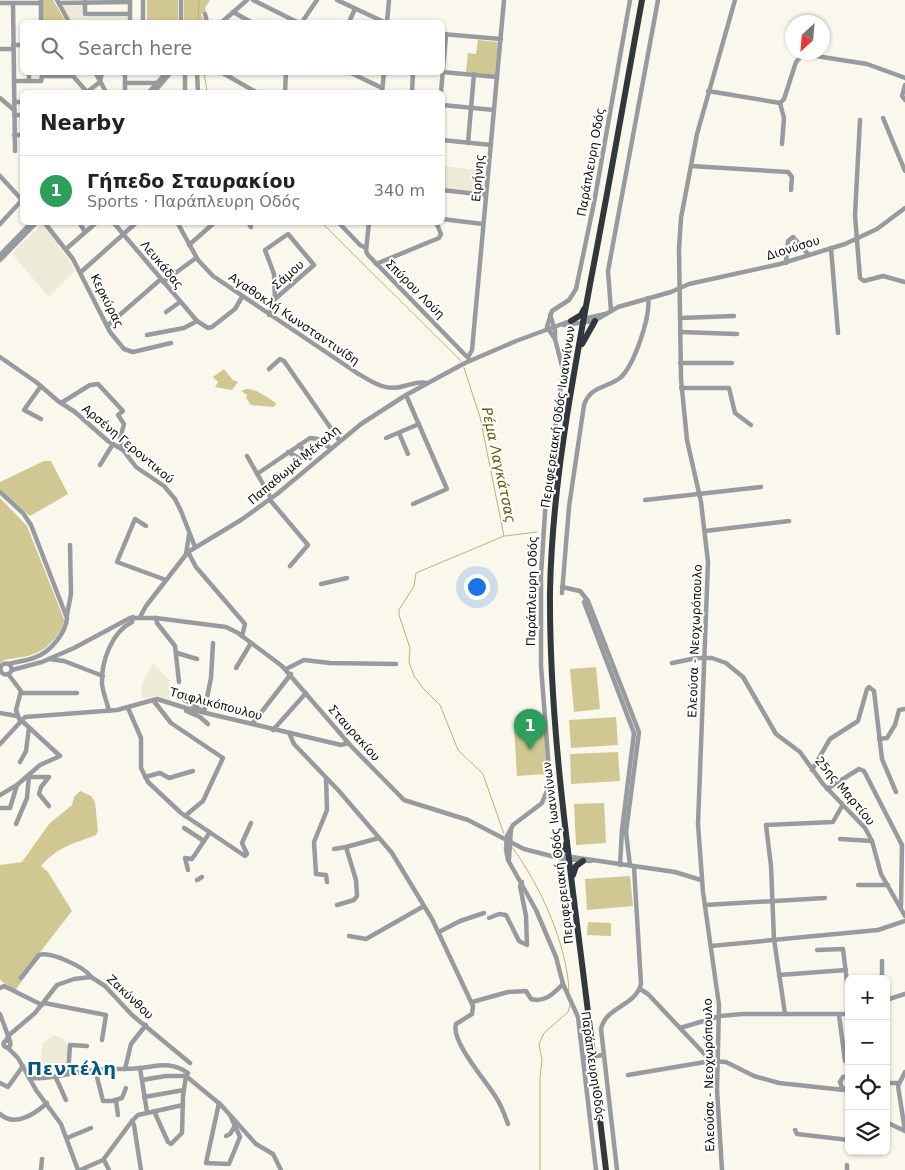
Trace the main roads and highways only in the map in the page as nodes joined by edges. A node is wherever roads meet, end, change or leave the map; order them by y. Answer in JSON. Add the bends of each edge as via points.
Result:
{"nodes":[{"id":1,"x":642,"y":0,"type":"edge"},
{"id":2,"x":587,"y":303,"type":"junction"},
{"id":3,"x":571,"y":320,"type":"road end"},
{"id":4,"x":595,"y":321,"type":"road end"},
{"id":5,"x":578,"y":351,"type":"junction"},
{"id":6,"x":567,"y":841,"type":"junction"},
{"id":7,"x":557,"y":855,"type":"road end"},
{"id":8,"x":582,"y":861,"type":"road end"},
{"id":9,"x":572,"y":876,"type":"junction"},
{"id":10,"x":606,"y":1170,"type":"edge"}],
"edges":[{"from":1,"to":2,"type":"highway","name":"Περιφερειακή Οδός Ιωαννίνων"},
{"from":2,"to":3,"type":"highway","via":[[581,315]]},
{"from":2,"to":5,"type":"highway","name":"Περιφερειακή Οδός Ιωαννίνων"},
{"from":4,"to":5,"type":"highway"},
{"from":5,"to":6,"type":"highway","name":"Περιφερειακή Οδός Ιωαννίνων","via":[[560,465],[550,591],[554,712]]},
{"from":6,"to":7,"type":"highway"},
{"from":6,"to":9,"type":"highway","name":"Περιφερειακή Οδός Ιωαννίνων"},
{"from":8,"to":9,"type":"highway"},
{"from":9,"to":10,"type":"highway","name":"Περιφερειακή Οδός Ιωαννίνων"}]}
